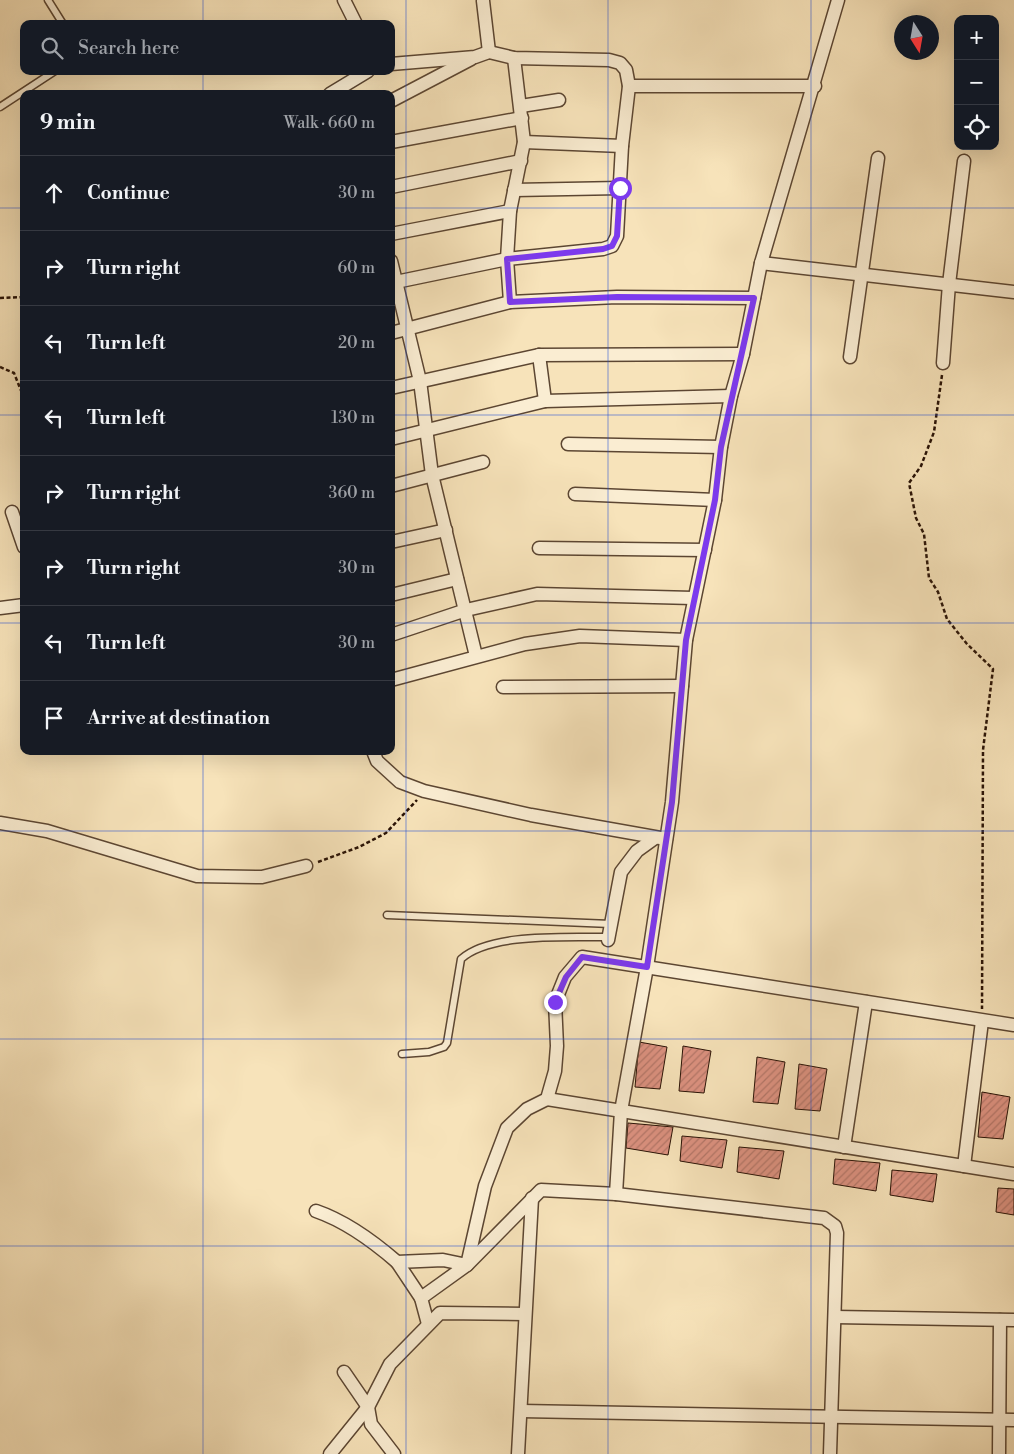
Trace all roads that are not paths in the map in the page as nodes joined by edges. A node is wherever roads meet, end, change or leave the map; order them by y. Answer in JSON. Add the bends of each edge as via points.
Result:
{"nodes":[{"id":1,"x":48,"y":0,"type":"edge"},
{"id":2,"x":344,"y":0,"type":"edge"},
{"id":3,"x":838,"y":0,"type":"edge"},
{"id":4,"x":483,"y":1,"type":"edge"},
{"id":5,"x":60,"y":20,"type":"edge"},
{"id":6,"x":354,"y":20,"type":"edge"},
{"id":7,"x":489,"y":52,"type":"junction"},
{"id":8,"x":475,"y":57,"type":"junction"},
{"id":9,"x":514,"y":58,"type":"junction"},
{"id":10,"x":395,"y":64,"type":"edge"},
{"id":11,"x":49,"y":75,"type":"edge"},
{"id":12,"x":361,"y":75,"type":"edge"},
{"id":13,"x":629,"y":86,"type":"junction"},
{"id":14,"x":815,"y":86,"type":"junction"},
{"id":15,"x":26,"y":90,"type":"edge"},
{"id":16,"x":337,"y":90,"type":"edge"},
{"id":17,"x":20,"y":94,"type":"edge"},
{"id":18,"x":395,"y":99,"type":"edge"},
{"id":19,"x":559,"y":100,"type":"dead end"},
{"id":20,"x":0,"y":107,"type":"edge"},
{"id":21,"x":521,"y":112,"type":"junction"},
{"id":22,"x":395,"y":141,"type":"edge"},
{"id":23,"x":524,"y":142,"type":"junction"},
{"id":24,"x":622,"y":146,"type":"junction"},
{"id":25,"x":878,"y":158,"type":"dead end"},
{"id":26,"x":521,"y":161,"type":"junction"},
{"id":27,"x":964,"y":161,"type":"dead end"},
{"id":28,"x":395,"y":186,"type":"edge"},
{"id":29,"x":620,"y":188,"type":"junction"},
{"id":30,"x":514,"y":190,"type":"junction"},
{"id":31,"x":510,"y":211,"type":"junction"},
{"id":32,"x":395,"y":233,"type":"edge"},
{"id":33,"x":507,"y":259,"type":"junction"},
{"id":34,"x":761,"y":263,"type":"junction"},
{"id":35,"x":862,"y":274,"type":"junction"},
{"id":36,"x":395,"y":283,"type":"edge"},
{"id":37,"x":949,"y":284,"type":"junction"},
{"id":38,"x":395,"y":287,"type":"edge"},
{"id":39,"x":1014,"y":292,"type":"edge"},
{"id":40,"x":754,"y":298,"type":"junction"},
{"id":41,"x":510,"y":302,"type":"junction"},
{"id":42,"x":406,"y":330,"type":"junction"},
{"id":43,"x":395,"y":332,"type":"edge"},
{"id":44,"x":743,"y":354,"type":"junction"},
{"id":45,"x":539,"y":355,"type":"junction"},
{"id":46,"x":850,"y":357,"type":"dead end"},
{"id":47,"x":943,"y":363,"type":"road end"},
{"id":48,"x":420,"y":381,"type":"junction"},
{"id":49,"x":395,"y":387,"type":"edge"},
{"id":50,"x":732,"y":396,"type":"junction"},
{"id":51,"x":545,"y":401,"type":"junction"},
{"id":52,"x":427,"y":430,"type":"junction"},
{"id":53,"x":395,"y":438,"type":"edge"},
{"id":54,"x":568,"y":444,"type":"dead end"},
{"id":55,"x":721,"y":447,"type":"junction"},
{"id":56,"x":483,"y":462,"type":"dead end"},
{"id":57,"x":432,"y":475,"type":"junction"},
{"id":58,"x":395,"y":485,"type":"edge"},
{"id":59,"x":574,"y":494,"type":"dead end"},
{"id":60,"x":715,"y":500,"type":"junction"},
{"id":61,"x":12,"y":512,"type":"dead end"},
{"id":62,"x":446,"y":530,"type":"junction"},
{"id":63,"x":20,"y":535,"type":"edge"},
{"id":64,"x":395,"y":541,"type":"edge"},
{"id":65,"x":540,"y":548,"type":"dead end"},
{"id":66,"x":705,"y":550,"type":"junction"},
{"id":67,"x":456,"y":579,"type":"junction"},
{"id":68,"x":395,"y":594,"type":"edge"},
{"id":69,"x":693,"y":598,"type":"junction"},
{"id":70,"x":20,"y":606,"type":"edge"},
{"id":71,"x":0,"y":608,"type":"edge"},
{"id":72,"x":466,"y":610,"type":"junction"},
{"id":73,"x":395,"y":634,"type":"edge"},
{"id":74,"x":686,"y":640,"type":"junction"},
{"id":75,"x":476,"y":656,"type":"junction"},
{"id":76,"x":395,"y":679,"type":"edge"},
{"id":77,"x":682,"y":686,"type":"junction"},
{"id":78,"x":503,"y":687,"type":"dead end"},
{"id":79,"x":374,"y":755,"type":"edge"},
{"id":80,"x":0,"y":824,"type":"edge"},
{"id":81,"x":660,"y":838,"type":"junction"},
{"id":82,"x":306,"y":866,"type":"road end"},
{"id":83,"x":387,"y":916,"type":"dead end"},
{"id":84,"x":611,"y":924,"type":"junction"},
{"id":85,"x":608,"y":938,"type":"joint"},
{"id":86,"x":647,"y":967,"type":"junction"},
{"id":87,"x":866,"y":1002,"type":"junction"},
{"id":88,"x":982,"y":1021,"type":"junction"},
{"id":89,"x":1014,"y":1025,"type":"edge"},
{"id":90,"x":402,"y":1054,"type":"dead end"},
{"id":91,"x":547,"y":1099,"type":"junction"},
{"id":92,"x":621,"y":1111,"type":"junction"},
{"id":93,"x":844,"y":1147,"type":"junction"},
{"id":94,"x":964,"y":1166,"type":"junction"},
{"id":95,"x":1014,"y":1174,"type":"edge"},
{"id":96,"x":616,"y":1194,"type":"junction"},
{"id":97,"x":532,"y":1198,"type":"junction"},
{"id":98,"x":316,"y":1211,"type":"dead end"},
{"id":99,"x":397,"y":1262,"type":"junction"},
{"id":100,"x":467,"y":1265,"type":"junction"},
{"id":101,"x":421,"y":1298,"type":"junction"},
{"id":102,"x":525,"y":1314,"type":"junction"},
{"id":103,"x":835,"y":1317,"type":"junction"},
{"id":104,"x":1000,"y":1320,"type":"junction"},
{"id":105,"x":1014,"y":1320,"type":"edge"},
{"id":106,"x":428,"y":1324,"type":"junction"},
{"id":107,"x":344,"y":1372,"type":"dead end"},
{"id":108,"x":368,"y":1407,"type":"junction"},
{"id":109,"x":521,"y":1411,"type":"junction"},
{"id":110,"x":832,"y":1418,"type":"junction"},
{"id":111,"x":1000,"y":1420,"type":"junction"},
{"id":112,"x":1014,"y":1420,"type":"edge"},
{"id":113,"x":330,"y":1454,"type":"edge"},
{"id":114,"x":394,"y":1454,"type":"edge"},
{"id":115,"x":518,"y":1454,"type":"edge"},
{"id":116,"x":830,"y":1454,"type":"edge"},
{"id":117,"x":999,"y":1454,"type":"edge"}],
"edges":[{"from":1,"to":5,"type":"lane"},
{"from":2,"to":6,"type":"street"},
{"from":3,"to":14,"type":"street"},
{"from":4,"to":7,"type":"street"},
{"from":7,"to":8,"type":"street"},
{"from":7,"to":9,"type":"street"},
{"from":8,"to":10,"type":"street"},
{"from":8,"to":18,"type":"street"},
{"from":9,"to":13,"type":"street","via":[[609,60],[620,63],[626,70]]},
{"from":9,"to":21,"type":"street"},
{"from":11,"to":15,"type":"lane"},
{"from":12,"to":16,"type":"street"},
{"from":13,"to":14,"type":"street"},
{"from":13,"to":24,"type":"street"},
{"from":14,"to":34,"type":"street"},
{"from":17,"to":20,"type":"lane"},
{"from":19,"to":21,"type":"street"},
{"from":21,"to":22,"type":"street"},
{"from":21,"to":23,"type":"street"},
{"from":23,"to":24,"type":"street"},
{"from":23,"to":26,"type":"street"},
{"from":24,"to":29,"type":"street"},
{"from":25,"to":35,"type":"street"},
{"from":26,"to":28,"type":"street"},
{"from":26,"to":30,"type":"street"},
{"from":27,"to":37,"type":"street"},
{"from":29,"to":30,"type":"street"},
{"from":29,"to":33,"type":"street","via":[[617,236],[612,246]]},
{"from":30,"to":31,"type":"street"},
{"from":31,"to":32,"type":"street"},
{"from":31,"to":33,"type":"street"},
{"from":33,"to":36,"type":"street"},
{"from":33,"to":41,"type":"street"},
{"from":34,"to":35,"type":"street"},
{"from":34,"to":40,"type":"street"},
{"from":35,"to":37,"type":"street"},
{"from":35,"to":46,"type":"street"},
{"from":37,"to":39,"type":"street"},
{"from":37,"to":47,"type":"street"},
{"from":38,"to":42,"type":"street"},
{"from":40,"to":41,"type":"street","via":[[617,297]]},
{"from":40,"to":44,"type":"street"},
{"from":41,"to":42,"type":"street"},
{"from":42,"to":43,"type":"street"},
{"from":42,"to":48,"type":"street"},
{"from":44,"to":45,"type":"street"},
{"from":44,"to":50,"type":"street"},
{"from":45,"to":48,"type":"street"},
{"from":45,"to":51,"type":"street"},
{"from":48,"to":49,"type":"street"},
{"from":48,"to":52,"type":"street"},
{"from":50,"to":51,"type":"street"},
{"from":50,"to":55,"type":"street"},
{"from":51,"to":52,"type":"street"},
{"from":52,"to":53,"type":"street"},
{"from":52,"to":57,"type":"street"},
{"from":54,"to":55,"type":"street"},
{"from":55,"to":60,"type":"street"},
{"from":56,"to":57,"type":"street"},
{"from":57,"to":58,"type":"street"},
{"from":57,"to":62,"type":"street"},
{"from":59,"to":60,"type":"street"},
{"from":60,"to":66,"type":"street"},
{"from":61,"to":63,"type":"street"},
{"from":62,"to":64,"type":"street"},
{"from":62,"to":67,"type":"street"},
{"from":65,"to":66,"type":"street"},
{"from":66,"to":69,"type":"street"},
{"from":67,"to":68,"type":"street"},
{"from":67,"to":72,"type":"street"},
{"from":69,"to":72,"type":"street","via":[[537,594]]},
{"from":69,"to":74,"type":"street"},
{"from":70,"to":71,"type":"street"},
{"from":72,"to":73,"type":"street"},
{"from":72,"to":75,"type":"street"},
{"from":74,"to":75,"type":"street","via":[[580,636],[525,644]]},
{"from":74,"to":77,"type":"street"},
{"from":75,"to":76,"type":"street"},
{"from":77,"to":78,"type":"street"},
{"from":77,"to":81,"type":"street","via":[[672,802]]},
{"from":79,"to":81,"type":"street","via":[[376,761],[400,782],[424,791],[531,815]]},
{"from":80,"to":82,"type":"street","via":[[46,831],[196,876],[262,878]]},
{"from":81,"to":84,"type":"street","via":[[637,851],[621,872]]},
{"from":81,"to":86,"type":"street"},
{"from":83,"to":84,"type":"lane"},
{"from":84,"to":85,"type":"street"},
{"from":85,"to":90,"type":"lane","via":[[500,941],[468,952],[461,959],[447,1043],[429,1052]]},
{"from":86,"to":87,"type":"street"},
{"from":86,"to":91,"type":"street","via":[[582,957],[566,977],[555,1002],[558,1046]]},
{"from":86,"to":92,"type":"street"},
{"from":87,"to":88,"type":"street"},
{"from":87,"to":93,"type":"street"},
{"from":88,"to":89,"type":"street"},
{"from":88,"to":94,"type":"street"},
{"from":91,"to":92,"type":"street"},
{"from":91,"to":100,"type":"street","via":[[506,1128],[485,1186]]},
{"from":92,"to":93,"type":"street"},
{"from":92,"to":96,"type":"street"},
{"from":93,"to":94,"type":"street"},
{"from":94,"to":95,"type":"street"},
{"from":96,"to":97,"type":"street","via":[[546,1189]]},
{"from":96,"to":103,"type":"street","via":[[831,1221],[837,1233]]},
{"from":97,"to":100,"type":"street"},
{"from":97,"to":102,"type":"street"},
{"from":98,"to":99,"type":"street","via":[[374,1243]]},
{"from":99,"to":100,"type":"street","via":[[443,1260]]},
{"from":99,"to":101,"type":"street"},
{"from":100,"to":101,"type":"street"},
{"from":101,"to":106,"type":"street"},
{"from":102,"to":106,"type":"street","via":[[440,1313]]},
{"from":102,"to":109,"type":"street"},
{"from":103,"to":104,"type":"street"},
{"from":103,"to":110,"type":"street"},
{"from":104,"to":105,"type":"street"},
{"from":104,"to":111,"type":"street"},
{"from":106,"to":108,"type":"street","via":[[390,1364]]},
{"from":107,"to":108,"type":"street"},
{"from":108,"to":113,"type":"street"},
{"from":108,"to":114,"type":"street","via":[[370,1424]]},
{"from":109,"to":110,"type":"street"},
{"from":109,"to":115,"type":"street"},
{"from":110,"to":111,"type":"street"},
{"from":110,"to":116,"type":"street"},
{"from":111,"to":112,"type":"street"},
{"from":111,"to":117,"type":"street"}]}
